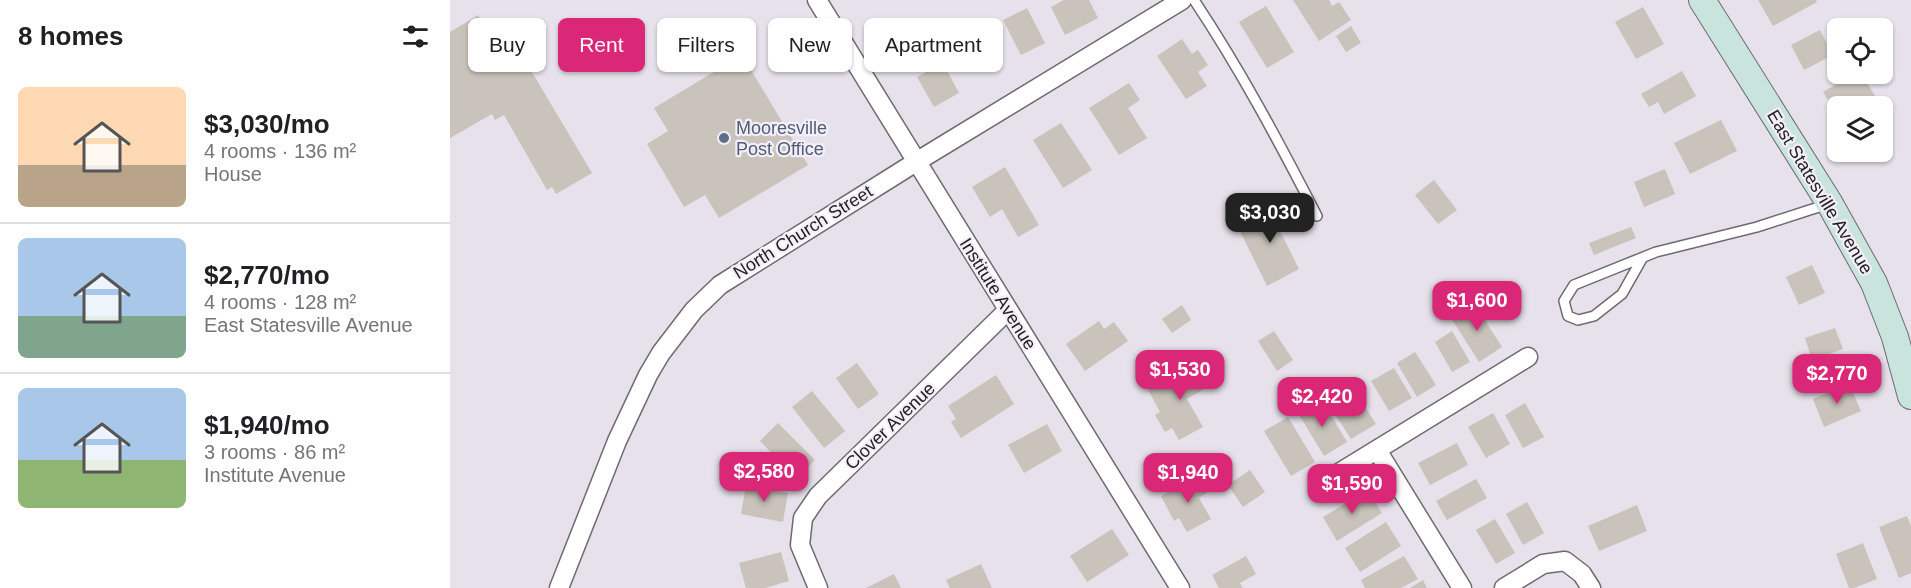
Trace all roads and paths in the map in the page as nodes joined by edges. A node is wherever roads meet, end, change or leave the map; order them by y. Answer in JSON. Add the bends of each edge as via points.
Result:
{"nodes":[{"id":1,"x":816,"y":0,"type":"edge"},
{"id":2,"x":1182,"y":0,"type":"edge"},
{"id":3,"x":1194,"y":0,"type":"edge"},
{"id":4,"x":1702,"y":0,"type":"edge"},
{"id":5,"x":916,"y":162,"type":"junction"},
{"id":6,"x":1830,"y":204,"type":"junction"},
{"id":7,"x":1317,"y":216,"type":"dead end"},
{"id":8,"x":1643,"y":257,"type":"junction"},
{"id":9,"x":1008,"y":310,"type":"junction"},
{"id":10,"x":1528,"y":357,"type":"dead end"},
{"id":11,"x":1911,"y":396,"type":"edge"},
{"id":12,"x":1377,"y":450,"type":"junction"},
{"id":13,"x":1326,"y":481,"type":"dead end"},
{"id":14,"x":559,"y":588,"type":"edge"},
{"id":15,"x":818,"y":588,"type":"edge"},
{"id":16,"x":1180,"y":588,"type":"edge"},
{"id":17,"x":1462,"y":588,"type":"edge"},
{"id":18,"x":1504,"y":588,"type":"edge"},
{"id":19,"x":1591,"y":588,"type":"edge"}],
"edges":[{"from":1,"to":5,"type":"street","name":"Institute Avenue"},
{"from":2,"to":5,"type":"street","name":"North Church Street"},
{"from":3,"to":7,"type":"lane","via":[[1226,48]]},
{"from":4,"to":6,"type":"street","name":"East Statesville Avenue"},
{"from":5,"to":9,"type":"street","name":"Institute Avenue"},
{"from":5,"to":14,"type":"street","name":"North Church Street","via":[[737,273],[694,310],[648,375],[617,441]]},
{"from":6,"to":8,"type":"lane"},
{"from":6,"to":11,"type":"street","name":"East Statesville Avenue","via":[[1874,284]]},
{"from":8,"to":8,"type":"lane","via":[[1574,285],[1564,301],[1568,316],[1578,320],[1594,316],[1622,294]]},
{"from":9,"to":15,"type":"street","name":"Clover Avenue","via":[[818,496],[803,518],[800,545]]},
{"from":9,"to":16,"type":"street","name":"Institute Avenue"},
{"from":10,"to":12,"type":"street"},
{"from":12,"to":13,"type":"street"},
{"from":12,"to":17,"type":"street"},
{"from":18,"to":19,"type":"street","via":[[1543,564],[1564,561],[1582,574]]}]}
